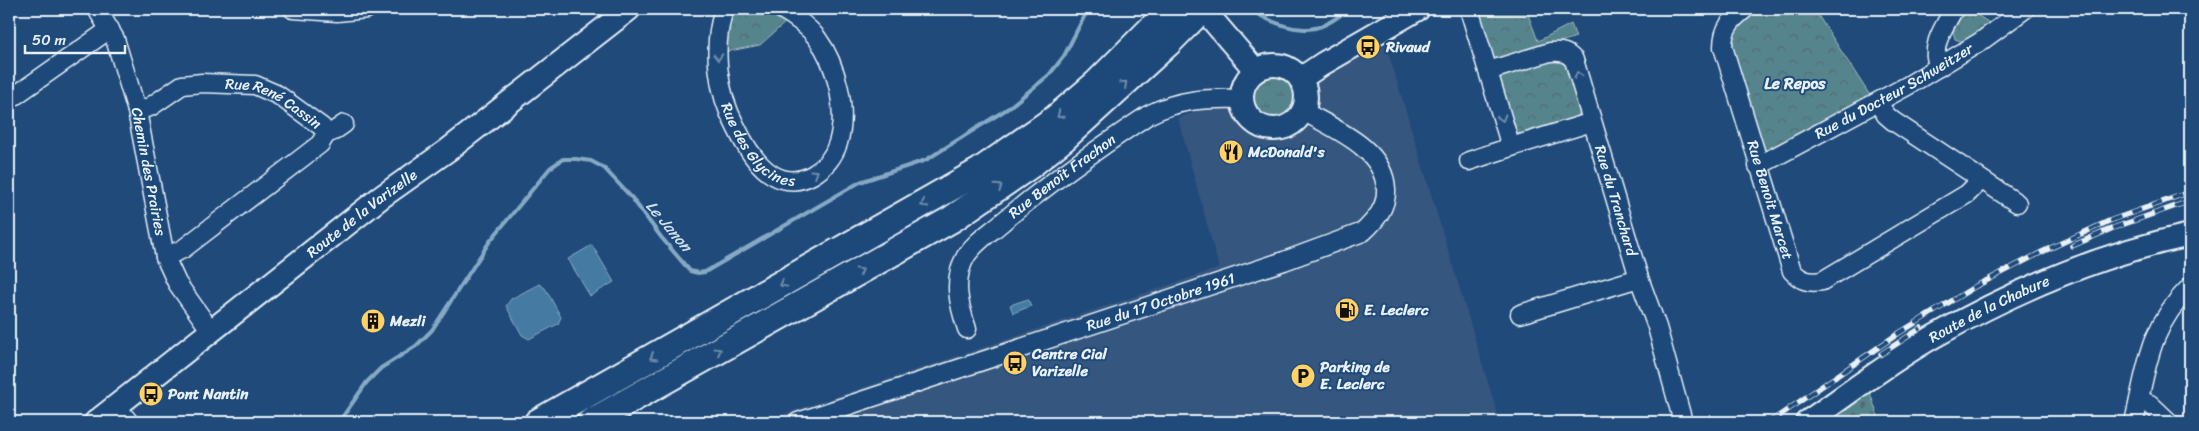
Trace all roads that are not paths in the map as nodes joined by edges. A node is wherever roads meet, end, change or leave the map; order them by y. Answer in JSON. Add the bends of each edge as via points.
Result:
{"nodes":[{"id":1,"x":293,"y":9,"type":"edge"},
{"id":2,"x":629,"y":9,"type":"edge"},
{"id":3,"x":724,"y":9,"type":"edge"},
{"id":4,"x":782,"y":9,"type":"edge"},
{"id":5,"x":1171,"y":9,"type":"edge"},
{"id":6,"x":1418,"y":9,"type":"edge"},
{"id":7,"x":1469,"y":9,"type":"edge"},
{"id":8,"x":1745,"y":9,"type":"edge"},
{"id":9,"x":1954,"y":9,"type":"edge"},
{"id":10,"x":2025,"y":9,"type":"edge"},
{"id":11,"x":100,"y":10,"type":"edge"},
{"id":12,"x":357,"y":10,"type":"edge"},
{"id":13,"x":1206,"y":13,"type":"edge"},
{"id":14,"x":110,"y":29,"type":"junction"},
{"id":15,"x":1939,"y":67,"type":"junction"},
{"id":16,"x":1256,"y":71,"type":"junction"},
{"id":17,"x":1488,"y":71,"type":"junction"},
{"id":18,"x":1300,"y":79,"type":"junction"},
{"id":19,"x":1242,"y":99,"type":"junction"},
{"id":20,"x":9,"y":100,"type":"edge"},
{"id":21,"x":1878,"y":103,"type":"junction"},
{"id":22,"x":1303,"y":111,"type":"junction"},
{"id":23,"x":137,"y":112,"type":"junction"},
{"id":24,"x":1592,"y":122,"type":"junction"},
{"id":25,"x":344,"y":124,"type":"dead end"},
{"id":26,"x":326,"y":134,"type":"junction"},
{"id":27,"x":1511,"y":147,"type":"junction"},
{"id":28,"x":1469,"y":161,"type":"dead end"},
{"id":29,"x":1758,"y":166,"type":"junction"},
{"id":30,"x":1981,"y":180,"type":"junction"},
{"id":31,"x":2017,"y":203,"type":"dead end"},
{"id":32,"x":2190,"y":235,"type":"edge"},
{"id":33,"x":165,"y":257,"type":"junction"},
{"id":34,"x":1639,"y":278,"type":"junction"},
{"id":35,"x":2190,"y":287,"type":"edge"},
{"id":36,"x":1520,"y":314,"type":"dead end"},
{"id":37,"x":968,"y":330,"type":"dead end"},
{"id":38,"x":211,"y":331,"type":"junction"},
{"id":39,"x":2139,"y":400,"type":"junction"},
{"id":40,"x":123,"y":414,"type":"edge"},
{"id":41,"x":96,"y":422,"type":"edge"},
{"id":42,"x":538,"y":422,"type":"edge"},
{"id":43,"x":592,"y":422,"type":"edge"},
{"id":44,"x":798,"y":422,"type":"edge"},
{"id":45,"x":1684,"y":422,"type":"edge"},
{"id":46,"x":1807,"y":422,"type":"edge"},
{"id":47,"x":2134,"y":422,"type":"edge"},
{"id":48,"x":2168,"y":422,"type":"edge"}],
"edges":[{"from":1,"to":12,"type":"street"},
{"from":2,"to":38,"type":"main road","name":"Route de la Varizelle"},
{"from":3,"to":4,"type":"street","name":"Rue des Glycines","one_way":true,"via":[[718,40],[718,70],[732,121],[760,164],[772,175],[794,181],[814,175],[825,167],[838,143],[841,108],[833,70],[825,52],[804,23]]},
{"from":5,"to":42,"type":"highway","one_way":true,"via":[[1096,84],[1049,124],[980,171]]},
{"from":6,"to":18,"type":"main road"},
{"from":7,"to":17,"type":"street"},
{"from":8,"to":29,"type":"street","name":"Rue Benoit Marcet","via":[[1727,25],[1723,47]]},
{"from":9,"to":15,"type":"street","via":[[1936,44]]},
{"from":10,"to":15,"type":"street","name":"Rue du Docteur Schweitzer"},
{"from":11,"to":14,"type":"street","name":"Chemin des Prairies"},
{"from":13,"to":16,"type":"main road"},
{"from":43,"to":13,"type":"highway","one_way":true,"via":[[952,219],[1029,166]]},
{"from":14,"to":20,"type":"street"},
{"from":14,"to":23,"type":"street","name":"Chemin des Prairies"},
{"from":15,"to":21,"type":"street","name":"Rue du Docteur Schweitzer"},
{"from":16,"to":18,"type":"main road","via":[[1275,65],[1285,67]]},
{"from":16,"to":19,"type":"main road","via":[[1248,78]]},
{"from":24,"to":17,"type":"street","name":"Rue du Tranchard","one_way":true,"via":[[1574,60],[1569,54],[1550,52]]},
{"from":17,"to":27,"type":"street","one_way":true},
{"from":18,"to":22,"type":"main road","via":[[1306,95]]},
{"from":19,"to":22,"type":"main road","via":[[1250,118],[1268,128],[1288,126]]},
{"from":19,"to":37,"type":"street","name":"Rue Benoît Frachon","via":[[1182,102],[1148,115],[972,247],[962,265],[957,287]]},
{"from":21,"to":29,"type":"street","name":"Rue du Docteur Schweitzer"},
{"from":21,"to":30,"type":"street","via":[[1893,121]]},
{"from":22,"to":44,"type":"street","name":"Rue du 17 Octobre 1961","via":[[1357,144],[1380,166],[1386,196],[1382,210],[1364,232]]},
{"from":23,"to":26,"type":"street","name":"Rue René Cassin","via":[[182,85],[255,85],[278,95],[318,124]]},
{"from":23,"to":33,"type":"street","name":"Chemin des Prairies"},
{"from":24,"to":27,"type":"street"},
{"from":24,"to":34,"type":"street","name":"Rue du Tranchard"},
{"from":25,"to":26,"type":"street"},
{"from":26,"to":33,"type":"street","name":"Rue René Cassin","via":[[320,144],[183,249]]},
{"from":27,"to":28,"type":"street"},
{"from":29,"to":30,"type":"street","name":"Rue Benoit Marcet","via":[[1792,271],[1798,277],[1814,282],[1822,281],[1958,199]]},
{"from":30,"to":31,"type":"street"},
{"from":32,"to":46,"type":"main road","name":"Route de la Chabure","via":[[2099,261],[1984,310],[1932,338]]},
{"from":33,"to":38,"type":"street","name":"Chemin des Prairies"},
{"from":34,"to":36,"type":"street"},
{"from":34,"to":45,"type":"street","name":"Rue du Tranchard"},
{"from":35,"to":39,"type":"street","via":[[2169,309],[2160,325],[2152,343]]},
{"from":38,"to":40,"type":"main road","name":"Route de la Varizelle"},
{"from":39,"to":47,"type":"street"},
{"from":39,"to":48,"type":"street","via":[[2150,404]]},
{"from":40,"to":41,"type":"main road","name":"Route de la Varizelle"}]}
